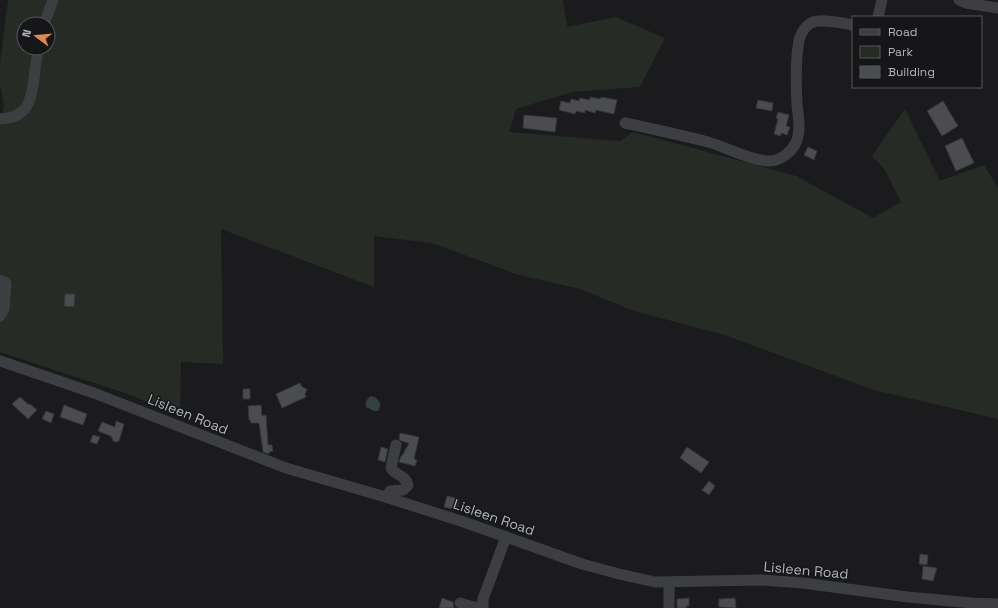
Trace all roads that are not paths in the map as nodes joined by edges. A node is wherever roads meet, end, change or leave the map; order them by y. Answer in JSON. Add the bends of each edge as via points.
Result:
{"nodes":[{"id":1,"x":53,"y":0,"type":"edge"},
{"id":2,"x":882,"y":0,"type":"edge"},
{"id":3,"x":959,"y":0,"type":"edge"},
{"id":4,"x":998,"y":8,"type":"edge"},
{"id":5,"x":47,"y":16,"type":"edge"},
{"id":6,"x":878,"y":16,"type":"edge"},
{"id":7,"x":852,"y":25,"type":"edge"},
{"id":8,"x":37,"y":56,"type":"edge"},
{"id":9,"x":0,"y":119,"type":"edge"},
{"id":10,"x":625,"y":123,"type":"dead end"},
{"id":11,"x":0,"y":280,"type":"edge"},
{"id":12,"x":0,"y":316,"type":"edge"},
{"id":13,"x":0,"y":361,"type":"edge"},
{"id":14,"x":396,"y":445,"type":"dead end"},
{"id":15,"x":386,"y":497,"type":"junction"},
{"id":16,"x":506,"y":537,"type":"junction"},
{"id":17,"x":669,"y":583,"type":"junction"},
{"id":18,"x":460,"y":603,"type":"dead end"},
{"id":19,"x":998,"y":604,"type":"edge"},
{"id":20,"x":982,"y":606,"type":"edge"},
{"id":21,"x":483,"y":608,"type":"edge"},
{"id":22,"x":669,"y":608,"type":"edge"}],
"edges":[{"from":1,"to":5,"type":"street"},
{"from":2,"to":6,"type":"street"},
{"from":3,"to":4,"type":"street"},
{"from":7,"to":10,"type":"street","via":[[820,21],[811,23],[803,30],[799,40],[797,65],[798,140],[780,159],[759,160],[709,142]]},
{"from":8,"to":9,"type":"street","via":[[32,96],[28,105],[14,117]]},
{"from":11,"to":12,"type":"street","via":[[6,284],[4,309]]},
{"from":13,"to":15,"type":"street","name":"Lisleen Road","via":[[94,393],[286,468]]},
{"from":14,"to":15,"type":"street","via":[[391,468],[407,481],[408,485],[403,490],[390,491]]},
{"from":15,"to":16,"type":"street","name":"Lisleen Road"},
{"from":16,"to":17,"type":"street","name":"Lisleen Road","via":[[582,564],[655,582]]},
{"from":16,"to":21,"type":"street","via":[[483,599]]},
{"from":17,"to":20,"type":"street","name":"Lisleen Road","via":[[761,580],[803,583]]},
{"from":17,"to":22,"type":"street"},
{"from":18,"to":21,"type":"street"},
{"from":19,"to":20,"type":"street","name":"Lisleen Road"}]}
